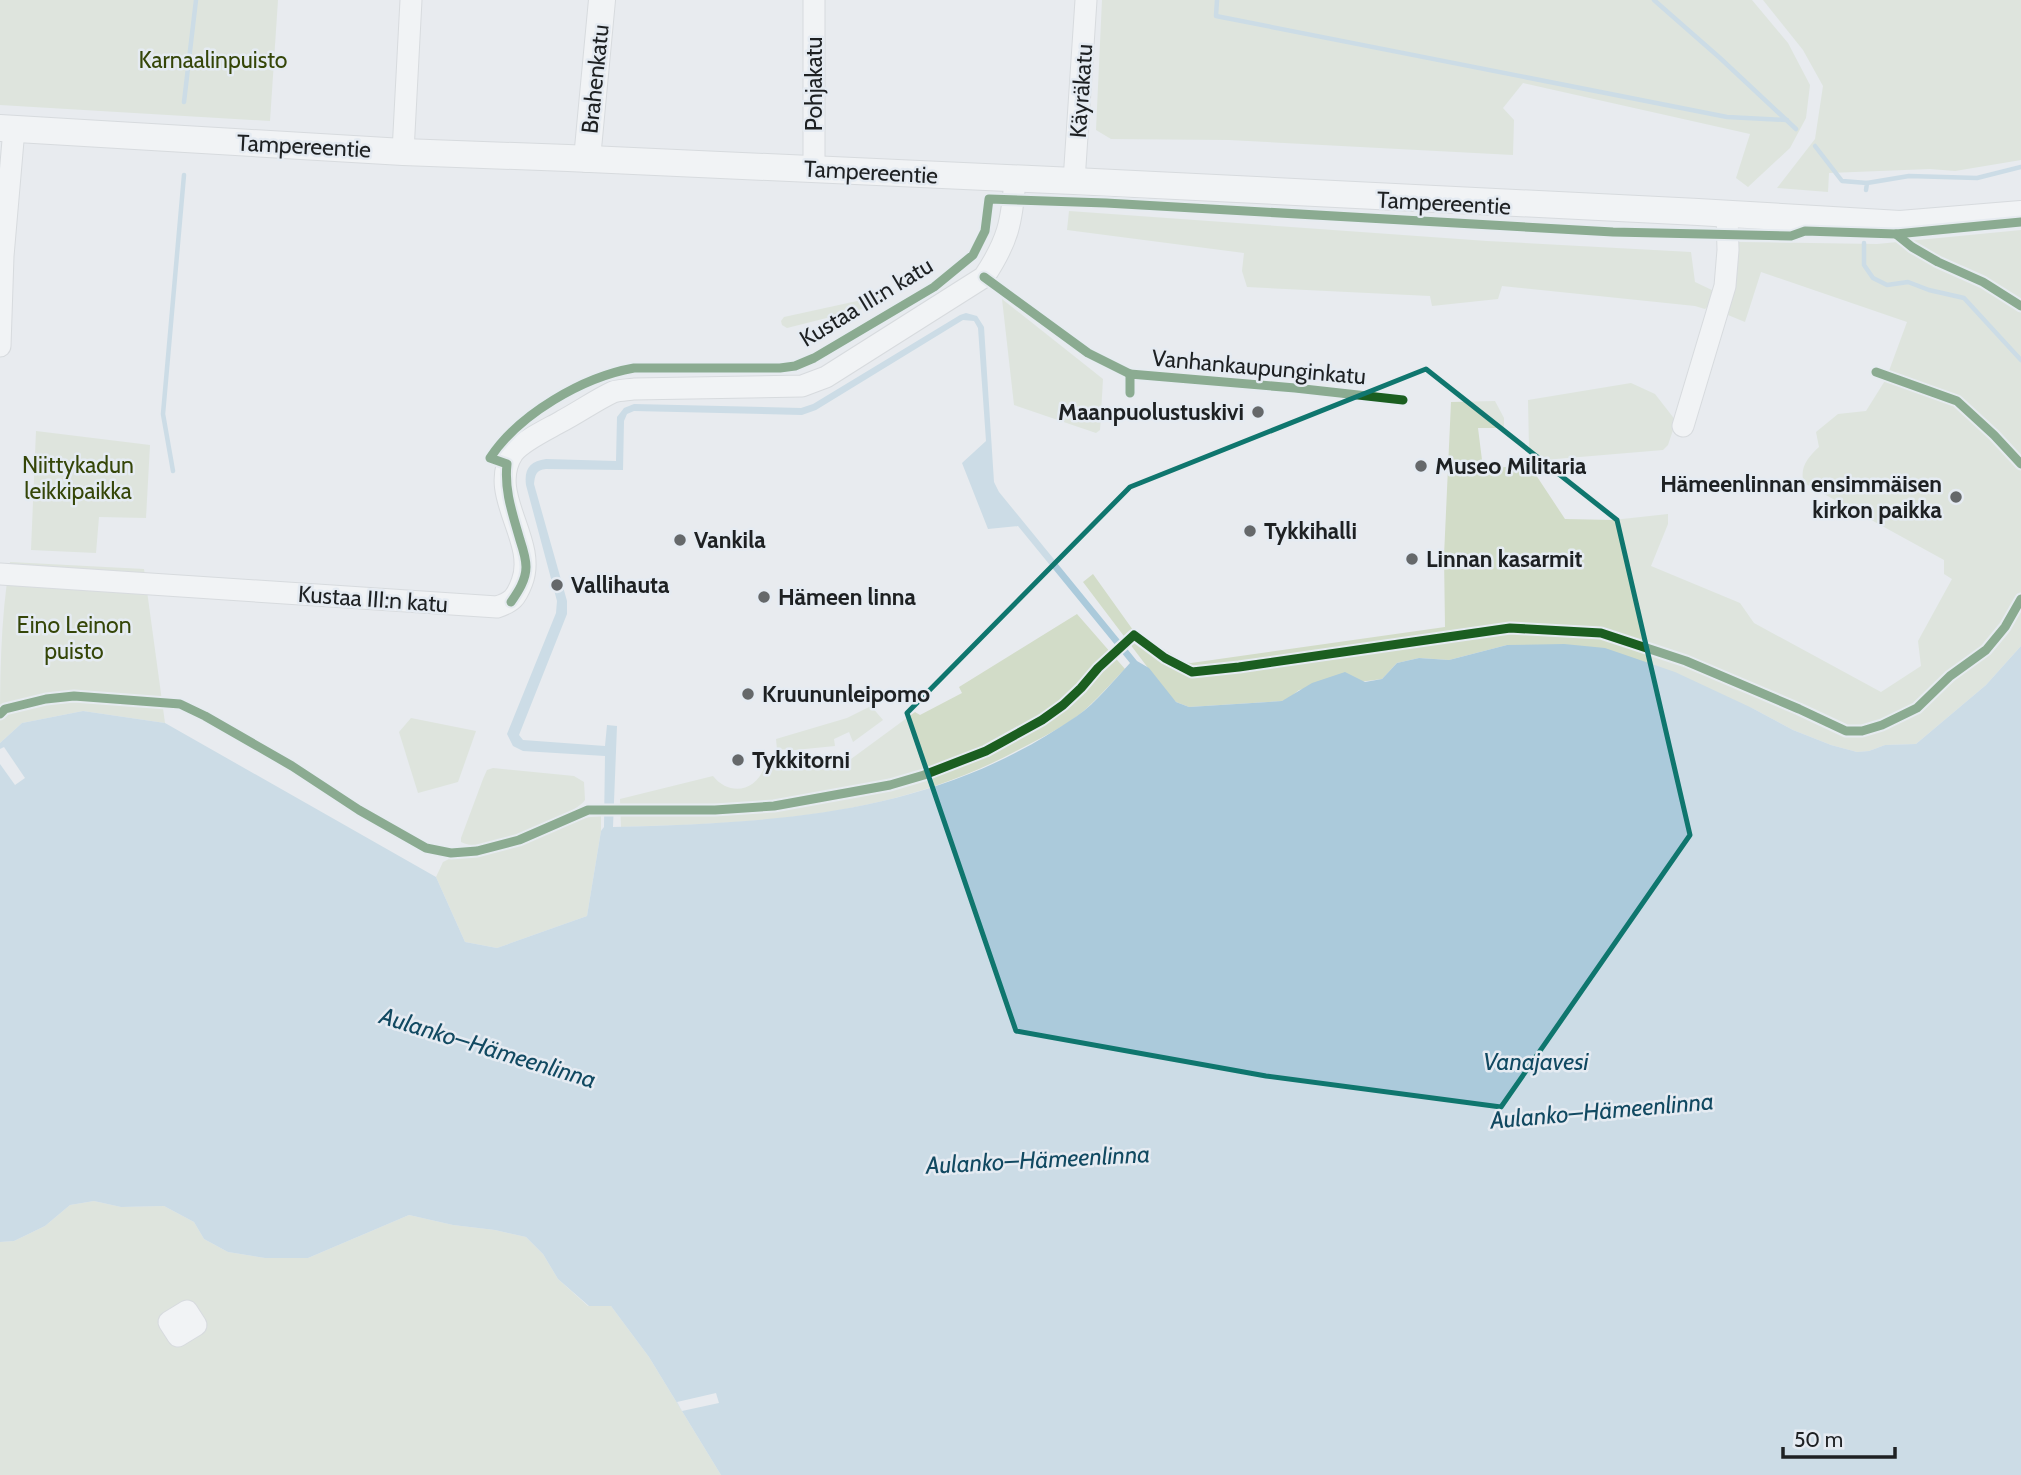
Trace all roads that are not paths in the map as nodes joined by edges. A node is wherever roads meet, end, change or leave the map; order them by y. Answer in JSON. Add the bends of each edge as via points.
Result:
{"nodes":[{"id":1,"x":411,"y":0,"type":"edge"},
{"id":2,"x":602,"y":0,"type":"edge"},
{"id":3,"x":814,"y":0,"type":"edge"},
{"id":4,"x":1086,"y":0,"type":"edge"},
{"id":5,"x":7,"y":128,"type":"edge"},
{"id":6,"x":403,"y":152,"type":"junction"},
{"id":7,"x":587,"y":159,"type":"junction"},
{"id":8,"x":814,"y":169,"type":"junction"},
{"id":9,"x":1015,"y":179,"type":"junction"},
{"id":10,"x":1074,"y":181,"type":"junction"},
{"id":11,"x":2021,"y":214,"type":"edge"},
{"id":12,"x":1727,"y":215,"type":"junction"},
{"id":13,"x":0,"y":346,"type":"edge"},
{"id":14,"x":1684,"y":426,"type":"dead end"},
{"id":15,"x":0,"y":574,"type":"edge"}],
"edges":[{"from":1,"to":6,"type":"street"},
{"from":2,"to":7,"type":"main road","name":"Brahenkatu"},
{"from":3,"to":8,"type":"street","name":"Pohjakatu"},
{"from":4,"to":10,"type":"street","name":"Käyräkatu"},
{"from":5,"to":6,"type":"main road","name":"Tampereentie"},
{"from":5,"to":13,"type":"street"},
{"from":6,"to":7,"type":"main road","name":"Tampereentie"},
{"from":7,"to":8,"type":"main road","name":"Tampereentie"},
{"from":8,"to":9,"type":"main road","name":"Tampereentie"},
{"from":9,"to":10,"type":"main road","name":"Tampereentie"},
{"from":9,"to":15,"type":"street","name":"Kustaa III:n katu","via":[[1009,232],[984,277],[825,377],[802,386],[615,392],[515,450],[505,477],[526,567],[511,602],[497,607]]},
{"from":10,"to":12,"type":"main road","name":"Tampereentie"},
{"from":11,"to":12,"type":"main road","name":"Tampereentie","via":[[1900,224]]},
{"from":12,"to":14,"type":"street","via":[[1726,286]]}]}
